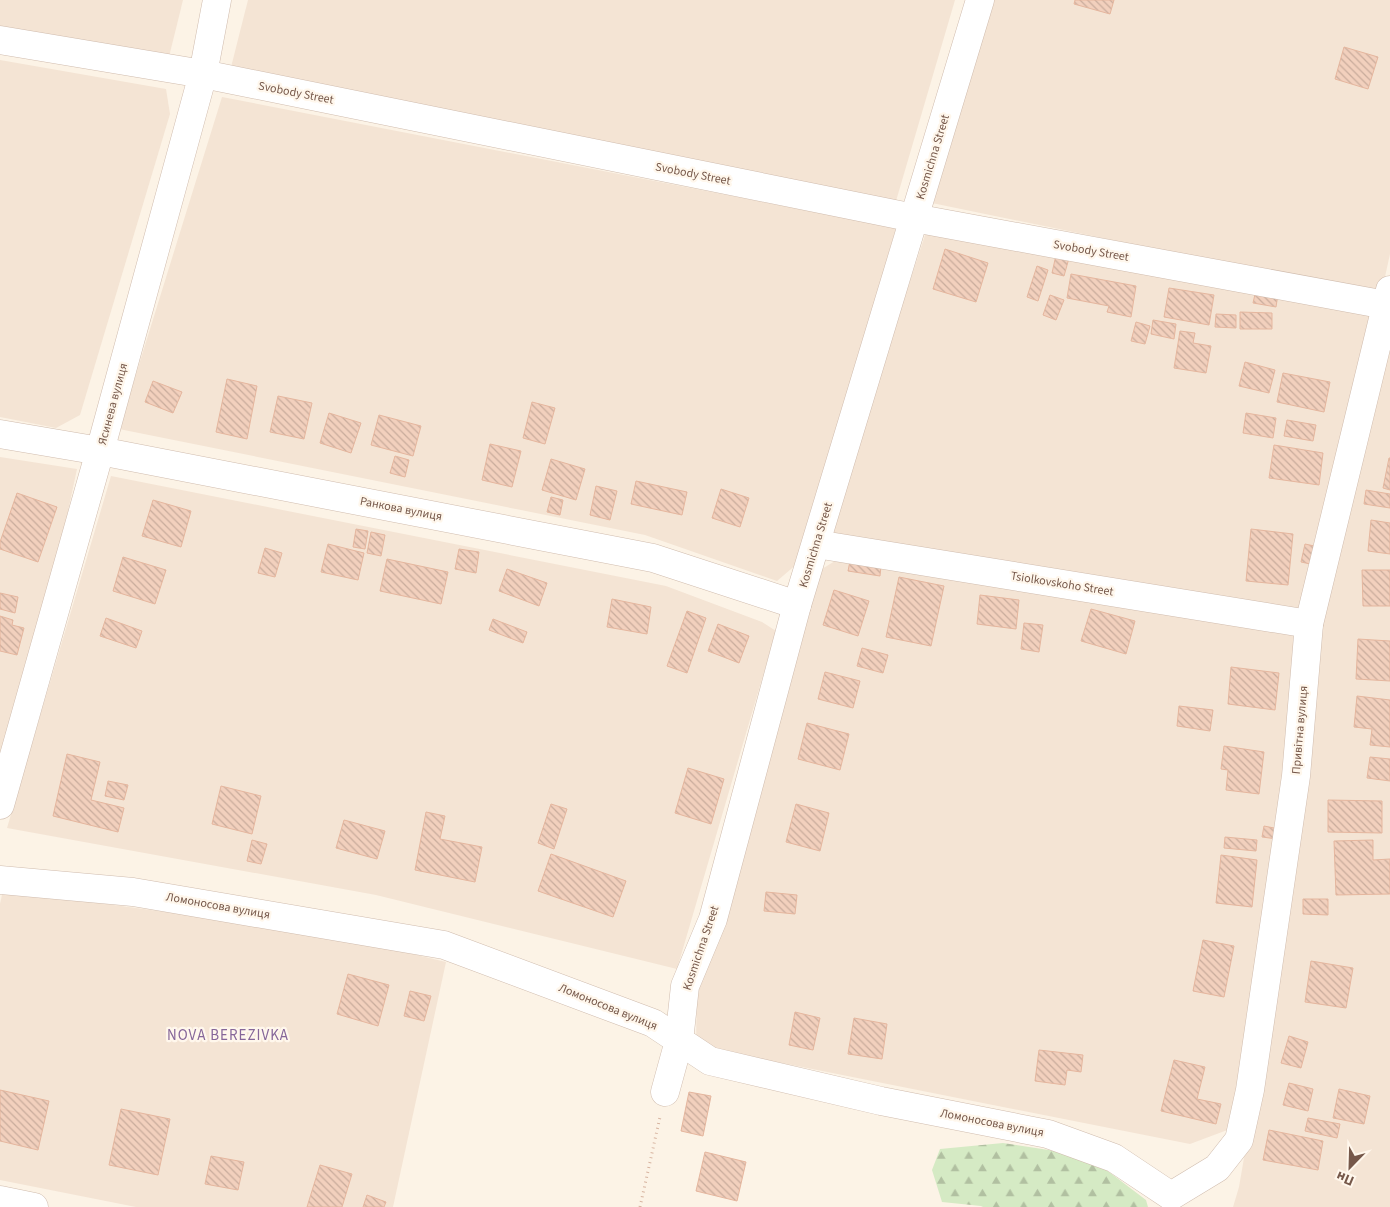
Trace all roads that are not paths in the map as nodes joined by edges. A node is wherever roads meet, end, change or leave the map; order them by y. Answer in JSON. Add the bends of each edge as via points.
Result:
{"nodes":[{"id":1,"x":217,"y":0,"type":"edge"},
{"id":2,"x":980,"y":0,"type":"edge"},
{"id":3,"x":0,"y":40,"type":"edge"},
{"id":4,"x":203,"y":74,"type":"junction"},
{"id":5,"x":914,"y":218,"type":"junction"},
{"id":6,"x":1388,"y":298,"type":"edge"},
{"id":7,"x":0,"y":434,"type":"edge"},
{"id":8,"x":100,"y":451,"type":"junction"},
{"id":9,"x":816,"y":544,"type":"junction"},
{"id":10,"x":797,"y":605,"type":"junction"},
{"id":11,"x":1309,"y":624,"type":"junction"},
{"id":12,"x":0,"y":805,"type":"edge"},
{"id":13,"x":0,"y":880,"type":"edge"},
{"id":14,"x":679,"y":1041,"type":"junction"},
{"id":15,"x":665,"y":1092,"type":"road end"},
{"id":16,"x":1217,"y":1168,"type":"joint"},
{"id":17,"x":0,"y":1200,"type":"edge"},
{"id":18,"x":34,"y":1207,"type":"edge"}],
"edges":[{"from":1,"to":4,"type":"street","name":"Ясинева вулиця"},
{"from":2,"to":5,"type":"street","name":"Kosmichna Street"},
{"from":3,"to":4,"type":"street","name":"Svobody Street"},
{"from":4,"to":5,"type":"street","name":"Svobody Street"},
{"from":4,"to":8,"type":"street","name":"Ясинева вулиця"},
{"from":5,"to":6,"type":"street","name":"Svobody Street"},
{"from":5,"to":9,"type":"street","name":"Kosmichna Street"},
{"from":6,"to":11,"type":"street","name":"Привітна вулиця"},
{"from":7,"to":8,"type":"street","name":"Ранкова вулиця"},
{"from":8,"to":10,"type":"street","name":"Ранкова вулиця","via":[[652,558]]},
{"from":8,"to":12,"type":"street","name":"Ясинева вулиця"},
{"from":9,"to":10,"type":"street","name":"Kosmichna Street"},
{"from":9,"to":11,"type":"street","name":"Tsiolkovskoho Street"},
{"from":10,"to":14,"type":"street","name":"Kosmichna Street","via":[[713,919],[685,986]]},
{"from":11,"to":16,"type":"street","name":"Привітна вулиця","via":[[1296,776],[1250,1090],[1239,1140]]},
{"from":13,"to":14,"type":"street","name":"Ломоносова вулиця","via":[[133,892],[444,944],[653,1023]]},
{"from":14,"to":15,"type":"street","name":"Kosmichna Street"},
{"from":14,"to":16,"type":"street","name":"Ломоносова вулиця","via":[[710,1062],[881,1101],[1048,1134],[1114,1158],[1171,1196]]},
{"from":17,"to":18,"type":"street"}]}
